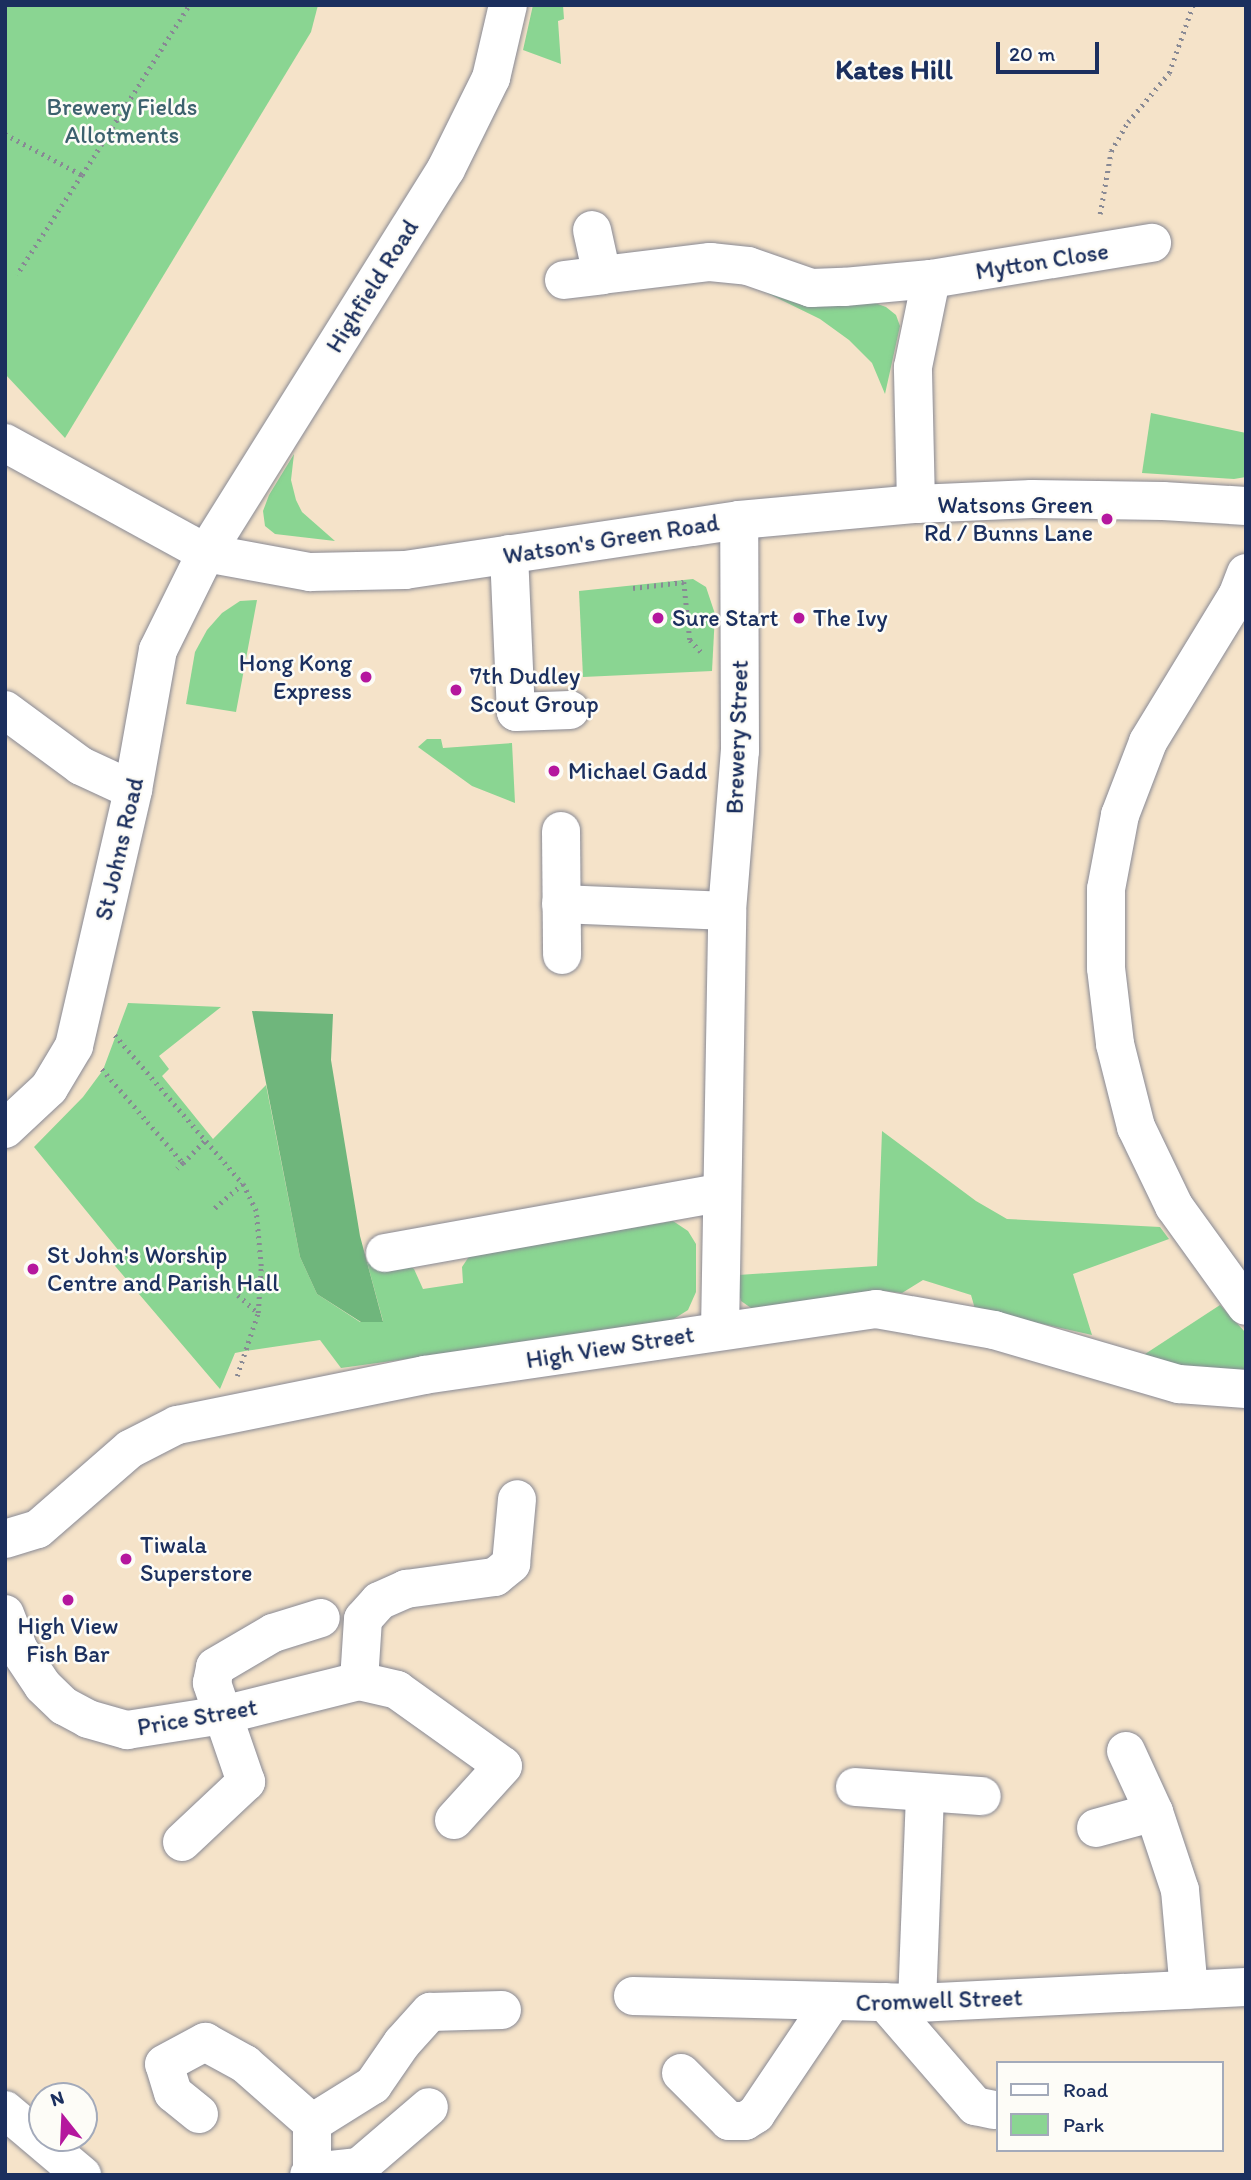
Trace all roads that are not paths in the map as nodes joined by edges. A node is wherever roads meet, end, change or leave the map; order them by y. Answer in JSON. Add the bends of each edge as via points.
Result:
{"nodes":[{"id":1,"x":508,"y":5,"type":"edge"},
{"id":2,"x":592,"y":230,"type":"dead end"},
{"id":3,"x":1152,"y":243,"type":"dead end"},
{"id":4,"x":602,"y":275,"type":"junction"},
{"id":5,"x":932,"y":279,"type":"junction"},
{"id":6,"x":564,"y":280,"type":"dead end"},
{"id":7,"x":5,"y":443,"type":"edge"},
{"id":8,"x":916,"y":504,"type":"junction"},
{"id":9,"x":1246,"y":506,"type":"edge"},
{"id":10,"x":739,"y":520,"type":"junction"},
{"id":11,"x":206,"y":553,"type":"junction"},
{"id":12,"x":497,"y":556,"type":"junction"},
{"id":13,"x":1246,"y":573,"type":"edge"},
{"id":14,"x":5,"y":710,"type":"edge"},
{"id":15,"x":570,"y":710,"type":"dead end"},
{"id":16,"x":500,"y":722,"type":"dead end"},
{"id":17,"x":133,"y":790,"type":"junction"},
{"id":18,"x":561,"y":831,"type":"dead end"},
{"id":19,"x":561,"y":904,"type":"junction"},
{"id":20,"x":727,"y":911,"type":"junction"},
{"id":21,"x":562,"y":955,"type":"dead end"},
{"id":22,"x":5,"y":1129,"type":"edge"},
{"id":23,"x":720,"y":1193,"type":"junction"},
{"id":24,"x":385,"y":1253,"type":"dead end"},
{"id":25,"x":1246,"y":1307,"type":"edge"},
{"id":26,"x":720,"y":1331,"type":"junction"},
{"id":27,"x":1246,"y":1389,"type":"edge"},
{"id":28,"x":517,"y":1499,"type":"dead end"},
{"id":29,"x":5,"y":1539,"type":"edge"},
{"id":30,"x":5,"y":1614,"type":"edge"},
{"id":31,"x":321,"y":1618,"type":"dead end"},
{"id":32,"x":359,"y":1681,"type":"junction"},
{"id":33,"x":223,"y":1715,"type":"junction"},
{"id":34,"x":1126,"y":1751,"type":"dead end"},
{"id":35,"x":855,"y":1787,"type":"dead end"},
{"id":36,"x":925,"y":1793,"type":"junction"},
{"id":37,"x":982,"y":1796,"type":"dead end"},
{"id":38,"x":1154,"y":1812,"type":"junction"},
{"id":39,"x":454,"y":1819,"type":"dead end"},
{"id":40,"x":1096,"y":1828,"type":"dead end"},
{"id":41,"x":182,"y":1842,"type":"dead end"},
{"id":42,"x":1246,"y":1987,"type":"edge"},
{"id":43,"x":1189,"y":1990,"type":"junction"},
{"id":44,"x":633,"y":1996,"type":"dead end"},
{"id":45,"x":901,"y":2002,"type":"junction"},
{"id":46,"x":831,"y":2003,"type":"junction"},
{"id":47,"x":502,"y":2010,"type":"dead end"},
{"id":48,"x":681,"y":2073,"type":"dead end"},
{"id":49,"x":429,"y":2107,"type":"dead end"},
{"id":50,"x":5,"y":2110,"type":"edge"},
{"id":51,"x":994,"y":2110,"type":"dead end"},
{"id":52,"x":199,"y":2114,"type":"dead end"},
{"id":53,"x":312,"y":2123,"type":"junction"},
{"id":54,"x":311,"y":2173,"type":"edge"},
{"id":55,"x":82,"y":2175,"type":"edge"}],
"edges":[{"from":1,"to":11,"type":"street","name":"Highfield Road","via":[[491,78],[446,170]]},
{"from":2,"to":4,"type":"street"},
{"from":3,"to":5,"type":"street","name":"Mytton Close"},
{"from":4,"to":5,"type":"street","name":"Mytton Close","via":[[710,262],[748,266],[811,288]]},
{"from":4,"to":6,"type":"street","name":"Mytton Close"},
{"from":5,"to":8,"type":"street","via":[[913,367]]},
{"from":7,"to":11,"type":"street","name":"Watson's Green Road"},
{"from":8,"to":9,"type":"street","name":"Watson's Green Road","via":[[1032,499]]},
{"from":8,"to":10,"type":"street","name":"Watson's Green Road"},
{"from":10,"to":12,"type":"street","name":"Watson's Green Road"},
{"from":10,"to":20,"type":"street","name":"Brewery Street","via":[[740,751]]},
{"from":11,"to":12,"type":"street","name":"Watson's Green Road","via":[[310,572],[405,570]]},
{"from":11,"to":17,"type":"street","name":"St Johns Road","via":[[158,650]]},
{"from":12,"to":15,"type":"street","via":[[516,712]]},
{"from":12,"to":16,"type":"street"},
{"from":13,"to":25,"type":"street","via":[[1237,596],[1148,742],[1120,815],[1106,889],[1106,968],[1115,1044],[1136,1128],[1174,1206]]},
{"from":14,"to":17,"type":"street","via":[[81,766]]},
{"from":17,"to":22,"type":"street","name":"St Johns Road","via":[[74,1046],[49,1088]]},
{"from":18,"to":19,"type":"street"},
{"from":19,"to":20,"type":"street"},
{"from":19,"to":21,"type":"street"},
{"from":20,"to":23,"type":"street","name":"Brewery Street"},
{"from":23,"to":24,"type":"street","via":[[438,1257]]},
{"from":23,"to":26,"type":"street","name":"Brewery Street"},
{"from":26,"to":27,"type":"street","name":"High View Street","via":[[876,1309],[994,1330],[1179,1384]]},
{"from":26,"to":29,"type":"street","name":"High View Street","via":[[424,1375],[177,1425],[130,1449],[37,1529]]},
{"from":28,"to":32,"type":"street","via":[[511,1564],[495,1577],[406,1589],[379,1601],[363,1619]]},
{"from":30,"to":33,"type":"street","name":"Price Street","via":[[19,1650],[43,1686],[64,1706],[89,1718],[127,1730]]},
{"from":31,"to":33,"type":"street","via":[[273,1633],[215,1667],[212,1683]]},
{"from":32,"to":33,"type":"street","name":"Price Street"},
{"from":32,"to":39,"type":"street","name":"Price Street","via":[[397,1690],[503,1766]]},
{"from":33,"to":41,"type":"street","via":[[246,1782]]},
{"from":34,"to":38,"type":"street"},
{"from":35,"to":36,"type":"street"},
{"from":36,"to":37,"type":"street"},
{"from":36,"to":45,"type":"street"},
{"from":38,"to":40,"type":"street"},
{"from":38,"to":43,"type":"street","via":[[1181,1890]]},
{"from":42,"to":43,"type":"street","name":"Cromwell Street"},
{"from":43,"to":45,"type":"street","name":"Cromwell Street"},
{"from":44,"to":46,"type":"street","name":"Cromwell Street"},
{"from":45,"to":46,"type":"street","name":"Cromwell Street"},
{"from":45,"to":51,"type":"street","via":[[975,2106]]},
{"from":46,"to":48,"type":"street","via":[[756,2114],[745,2121],[729,2121]]},
{"from":47,"to":53,"type":"street","via":[[430,2012],[373,2085]]},
{"from":49,"to":54,"type":"street","via":[[359,2167]]},
{"from":50,"to":55,"type":"street"},
{"from":52,"to":53,"type":"street","via":[[173,2093],[164,2064],[205,2042],[244,2064]]},
{"from":53,"to":54,"type":"street"}]}
